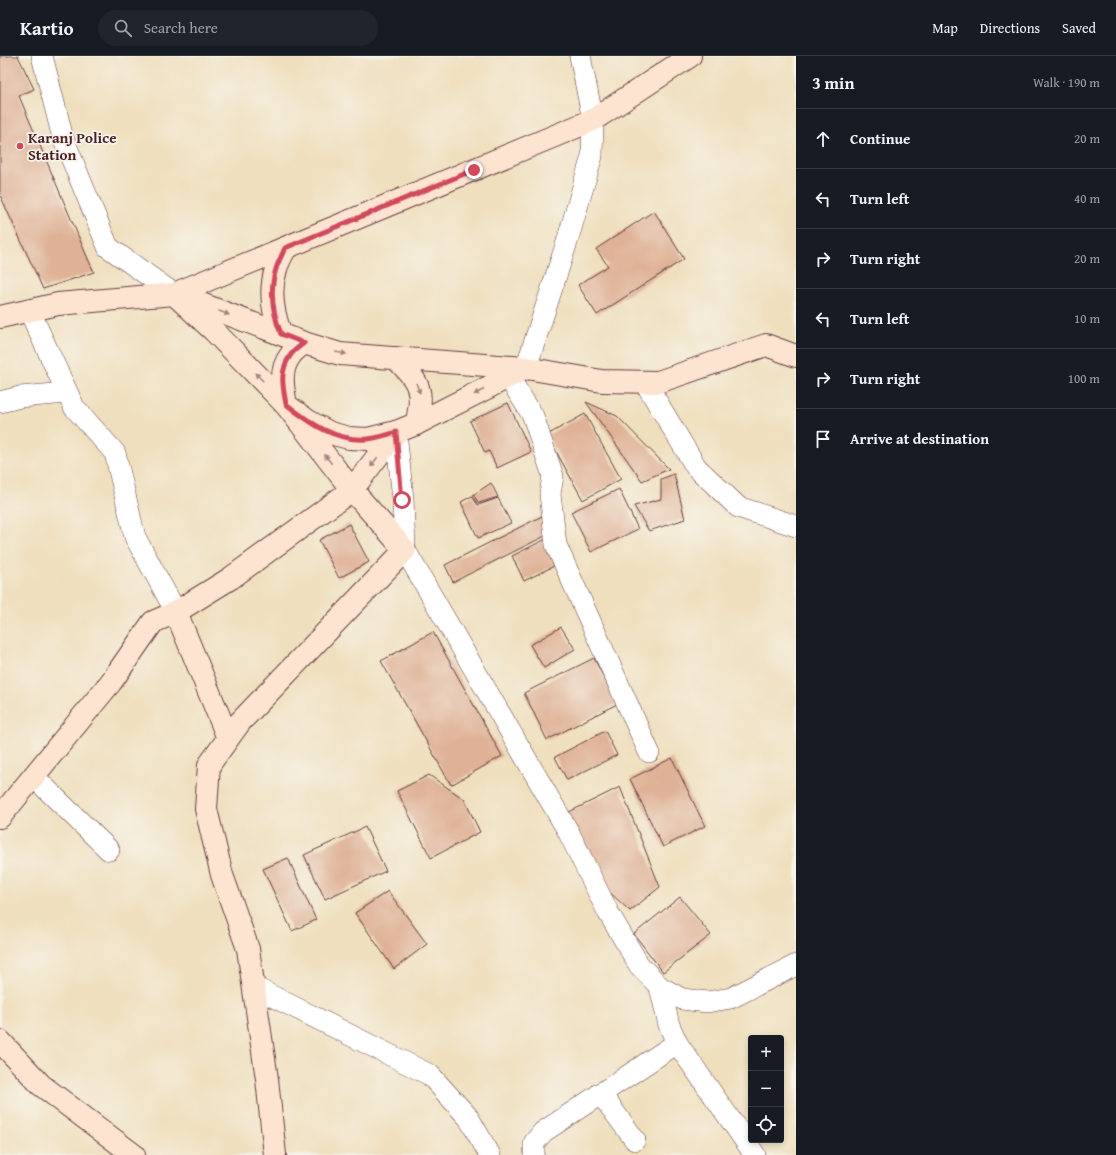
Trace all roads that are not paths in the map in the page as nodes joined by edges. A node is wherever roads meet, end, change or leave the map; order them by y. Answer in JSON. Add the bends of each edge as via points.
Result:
{"nodes":[{"id":1,"x":42,"y":56,"type":"edge"},
{"id":2,"x":580,"y":56,"type":"edge"},
{"id":3,"x":690,"y":56,"type":"edge"},
{"id":4,"x":593,"y":120,"type":"junction"},
{"id":5,"x":285,"y":248,"type":"junction"},
{"id":6,"x":174,"y":294,"type":"junction"},
{"id":7,"x":29,"y":310,"type":"junction"},
{"id":8,"x":0,"y":317,"type":"edge"},
{"id":9,"x":281,"y":334,"type":"junction"},
{"id":10,"x":304,"y":343,"type":"junction"},
{"id":11,"x":796,"y":356,"type":"edge"},
{"id":12,"x":395,"y":358,"type":"junction"},
{"id":13,"x":517,"y":372,"type":"junction"},
{"id":14,"x":644,"y":382,"type":"junction"},
{"id":15,"x":67,"y":393,"type":"junction"},
{"id":16,"x":0,"y":402,"type":"edge"},
{"id":17,"x":286,"y":404,"type":"junction"},
{"id":18,"x":416,"y":424,"type":"junction"},
{"id":19,"x":396,"y":432,"type":"junction"},
{"id":20,"x":352,"y":490,"type":"junction"},
{"id":21,"x":796,"y":526,"type":"edge"},
{"id":22,"x":405,"y":550,"type":"junction"},
{"id":23,"x":176,"y":612,"type":"junction"},
{"id":24,"x":228,"y":738,"type":"junction"},
{"id":25,"x":649,"y":752,"type":"dead end"},
{"id":26,"x":27,"y":785,"type":"junction"},
{"id":27,"x":0,"y":802,"type":"edge"},
{"id":28,"x":0,"y":817,"type":"edge"},
{"id":29,"x":109,"y":850,"type":"dead end"},
{"id":30,"x":796,"y":965,"type":"edge"},
{"id":31,"x":254,"y":987,"type":"junction"},
{"id":32,"x":660,"y":987,"type":"junction"},
{"id":33,"x":0,"y":1041,"type":"edge"},
{"id":34,"x":677,"y":1043,"type":"junction"},
{"id":35,"x":600,"y":1093,"type":"junction"},
{"id":36,"x":635,"y":1140,"type":"dead end"},
{"id":37,"x":134,"y":1155,"type":"edge"},
{"id":38,"x":275,"y":1155,"type":"edge"},
{"id":39,"x":490,"y":1155,"type":"edge"},
{"id":40,"x":534,"y":1155,"type":"edge"},
{"id":41,"x":756,"y":1155,"type":"edge"}],
"edges":[{"from":1,"to":6,"type":"street","via":[[63,138],[108,247]]},
{"from":2,"to":4,"type":"street"},
{"from":3,"to":4,"type":"street"},
{"from":4,"to":5,"type":"street"},
{"from":4,"to":13,"type":"street","via":[[592,156],[567,242]]},
{"from":5,"to":6,"type":"street"},
{"from":5,"to":9,"type":"street","via":[[273,283],[275,318]]},
{"from":6,"to":7,"type":"street","via":[[58,304]]},
{"from":6,"to":9,"type":"street","one_way":true},
{"from":17,"to":6,"type":"street","one_way":true},
{"from":7,"to":8,"type":"street"},
{"from":7,"to":15,"type":"street"},
{"from":9,"to":10,"type":"street"},
{"from":10,"to":12,"type":"street","one_way":true,"via":[[340,354]]},
{"from":10,"to":17,"type":"street","via":[[290,355],[284,368],[282,382]]},
{"from":11,"to":14,"type":"street","via":[[766,345],[658,382]]},
{"from":12,"to":13,"type":"street"},
{"from":12,"to":18,"type":"street","one_way":true,"via":[[413,377],[421,396],[421,409]]},
{"from":13,"to":14,"type":"street","via":[[602,381]]},
{"from":13,"to":18,"type":"street","one_way":true},
{"from":13,"to":25,"type":"street","via":[[553,476],[550,494],[556,545]]},
{"from":14,"to":21,"type":"street","via":[[696,467],[738,507]]},
{"from":15,"to":16,"type":"street","via":[[20,397]]},
{"from":15,"to":23,"type":"street","via":[[74,406],[115,453],[135,537]]},
{"from":17,"to":19,"type":"street","via":[[308,421],[330,433],[349,438],[368,439]]},
{"from":20,"to":17,"type":"street","one_way":true},
{"from":18,"to":19,"type":"street"},
{"from":19,"to":20,"type":"street","one_way":true},
{"from":19,"to":22,"type":"street"},
{"from":20,"to":22,"type":"street"},
{"from":20,"to":23,"type":"street","via":[[231,578]]},
{"from":22,"to":24,"type":"street","via":[[240,722]]},
{"from":22,"to":32,"type":"street","via":[[568,831],[608,912],[635,959]]},
{"from":23,"to":24,"type":"street"},
{"from":23,"to":26,"type":"street","via":[[153,622],[111,682]]},
{"from":24,"to":31,"type":"street","via":[[209,765],[206,809],[222,875],[248,949]]},
{"from":26,"to":27,"type":"street"},
{"from":26,"to":28,"type":"street"},
{"from":26,"to":29,"type":"street"},
{"from":30,"to":32,"type":"street","via":[[731,998],[707,1002],[682,999]]},
{"from":31,"to":38,"type":"street"},
{"from":31,"to":39,"type":"street","via":[[430,1075],[468,1116]]},
{"from":32,"to":34,"type":"street","via":[[669,1025]]},
{"from":33,"to":37,"type":"street","via":[[41,1085]]},
{"from":34,"to":35,"type":"street"},
{"from":34,"to":41,"type":"street"},
{"from":35,"to":36,"type":"street"},
{"from":35,"to":40,"type":"street","via":[[544,1132],[534,1143]]}]}
